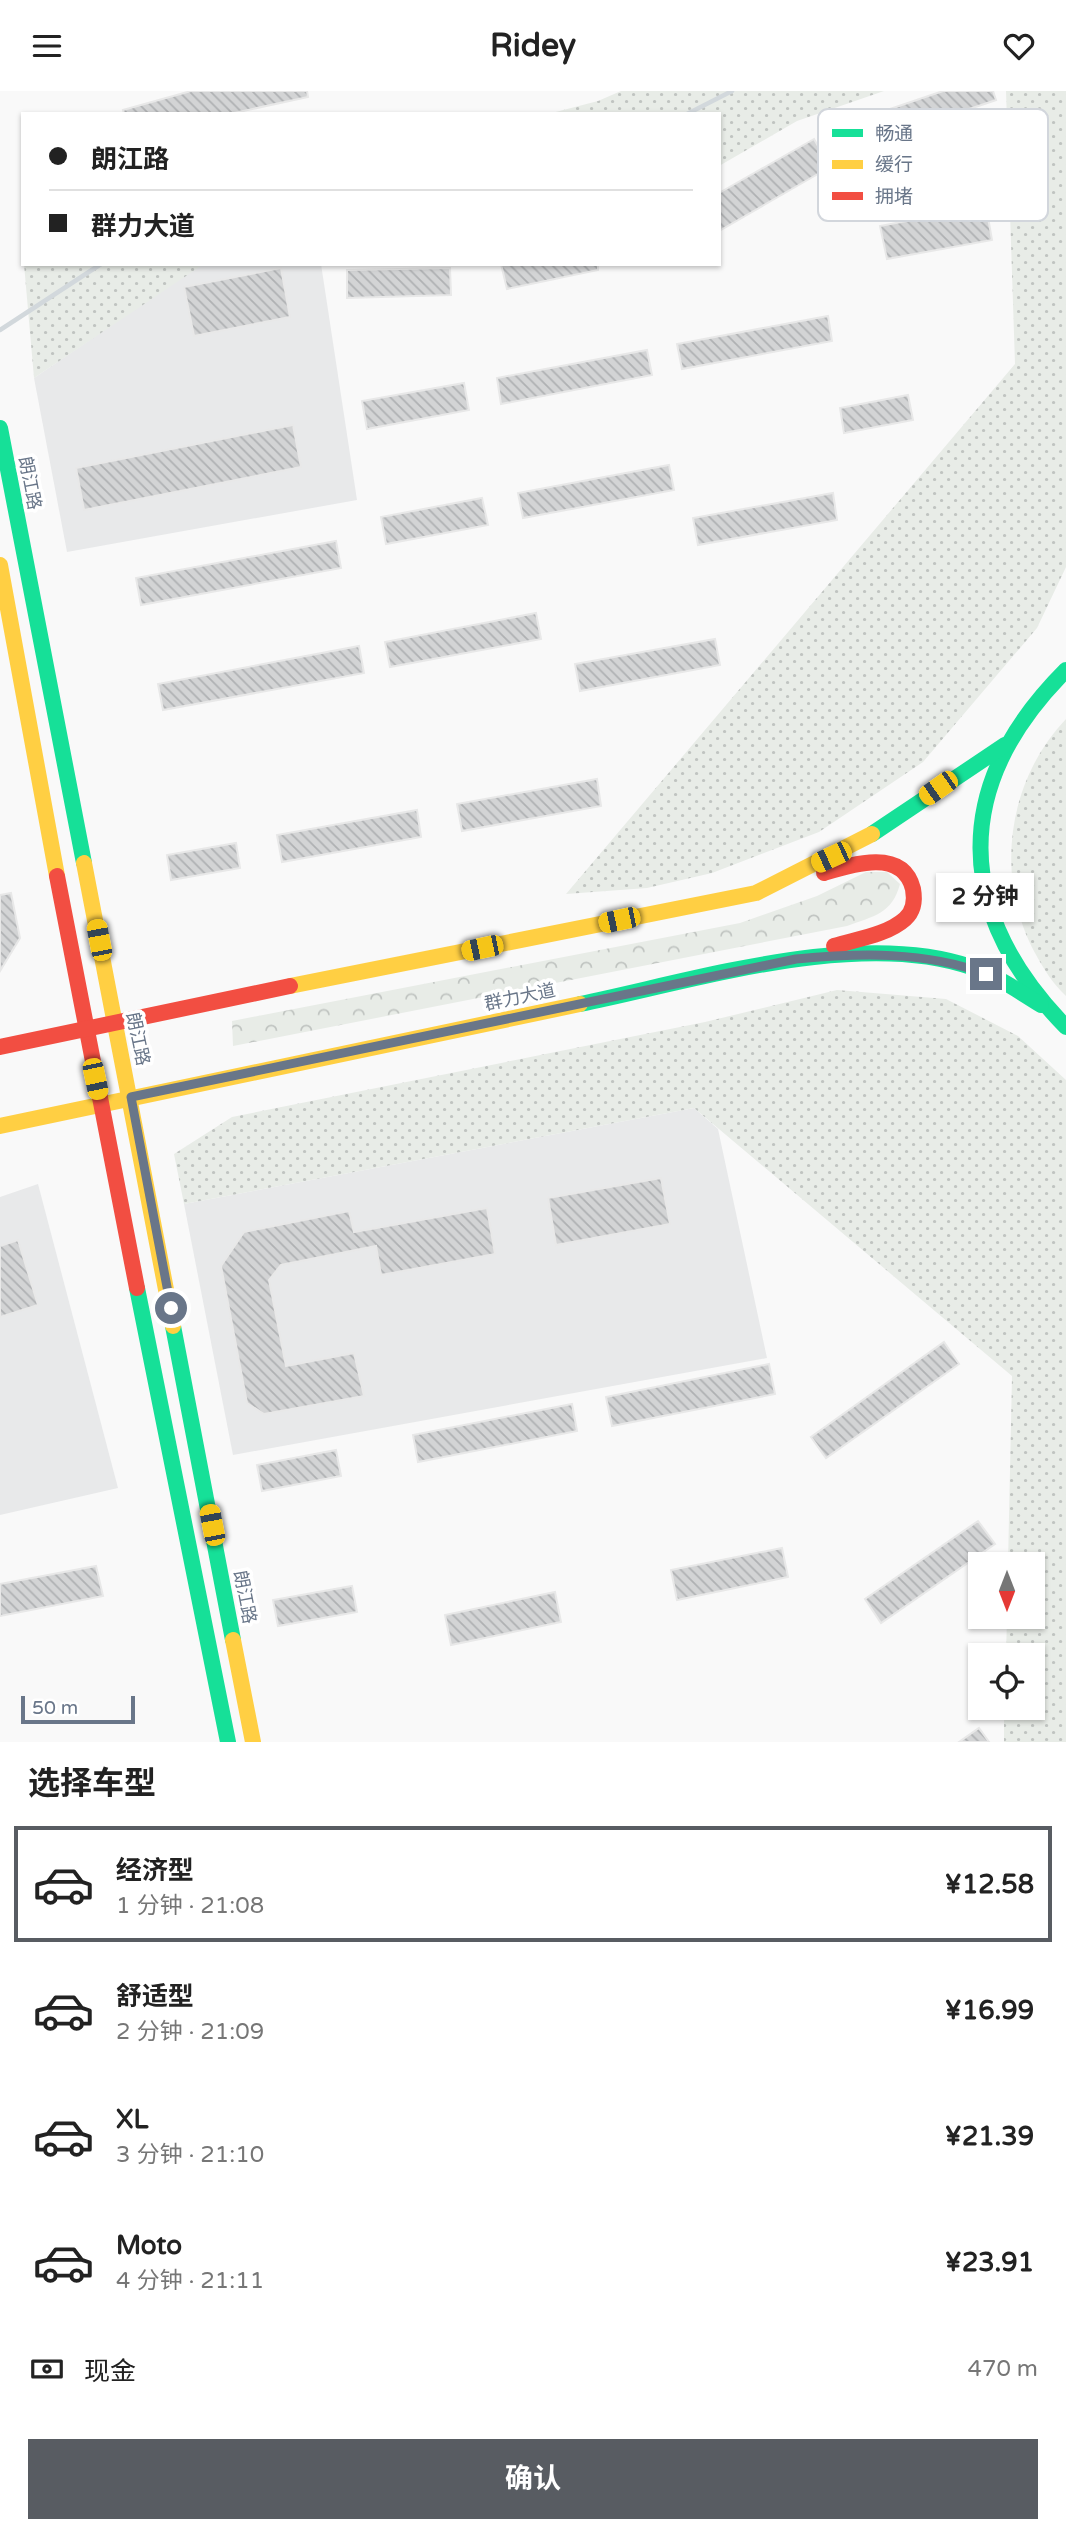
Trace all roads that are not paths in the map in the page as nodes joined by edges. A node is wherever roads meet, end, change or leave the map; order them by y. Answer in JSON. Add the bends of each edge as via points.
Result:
{"nodes":[{"id":1,"x":0,"y":428,"type":"edge"},
{"id":2,"x":0,"y":565,"type":"edge"},
{"id":3,"x":1066,"y":670,"type":"edge"},
{"id":4,"x":1005,"y":745,"type":"junction"},
{"id":5,"x":756,"y":893,"type":"junction"},
{"id":6,"x":796,"y":959,"type":"junction"},
{"id":7,"x":1042,"y":1005,"type":"junction"},
{"id":8,"x":114,"y":1021,"type":"junction"},
{"id":9,"x":84,"y":1027,"type":"junction"},
{"id":10,"x":1066,"y":1027,"type":"edge"},
{"id":11,"x":0,"y":1047,"type":"edge"},
{"id":12,"x":131,"y":1097,"type":"junction"},
{"id":13,"x":100,"y":1104,"type":"junction"},
{"id":14,"x":0,"y":1126,"type":"edge"},
{"id":15,"x":229,"y":1742,"type":"edge"},
{"id":16,"x":253,"y":1742,"type":"edge"}],
"edges":[{"from":1,"to":8,"type":"main road","name":"朗江路"},
{"from":2,"to":9,"type":"main road"},
{"from":3,"to":4,"type":"main road","via":[[1033,702]]},
{"from":4,"to":5,"type":"main road","via":[[857,844]]},
{"from":4,"to":7,"type":"main road","via":[[982,821],[981,861],[999,939],[1017,974]]},
{"from":5,"to":6,"type":"main road","via":[[879,860],[897,866],[911,880],[914,900],[904,921]]},
{"from":5,"to":8,"type":"main road"},
{"from":6,"to":7,"type":"main road","name":"群力大道","via":[[864,954],[959,963]]},
{"from":6,"to":12,"type":"main road","name":"群力大道"},
{"from":7,"to":10,"type":"main road"},
{"from":8,"to":9,"type":"main road"},
{"from":8,"to":12,"type":"main road","name":"朗江路"},
{"from":9,"to":11,"type":"main road"},
{"from":9,"to":13,"type":"main road"},
{"from":12,"to":13,"type":"main road","name":"群力大道"},
{"from":12,"to":16,"type":"main road","name":"朗江路"},
{"from":13,"to":14,"type":"main road","name":"群力大道"},
{"from":13,"to":15,"type":"main road"}]}
